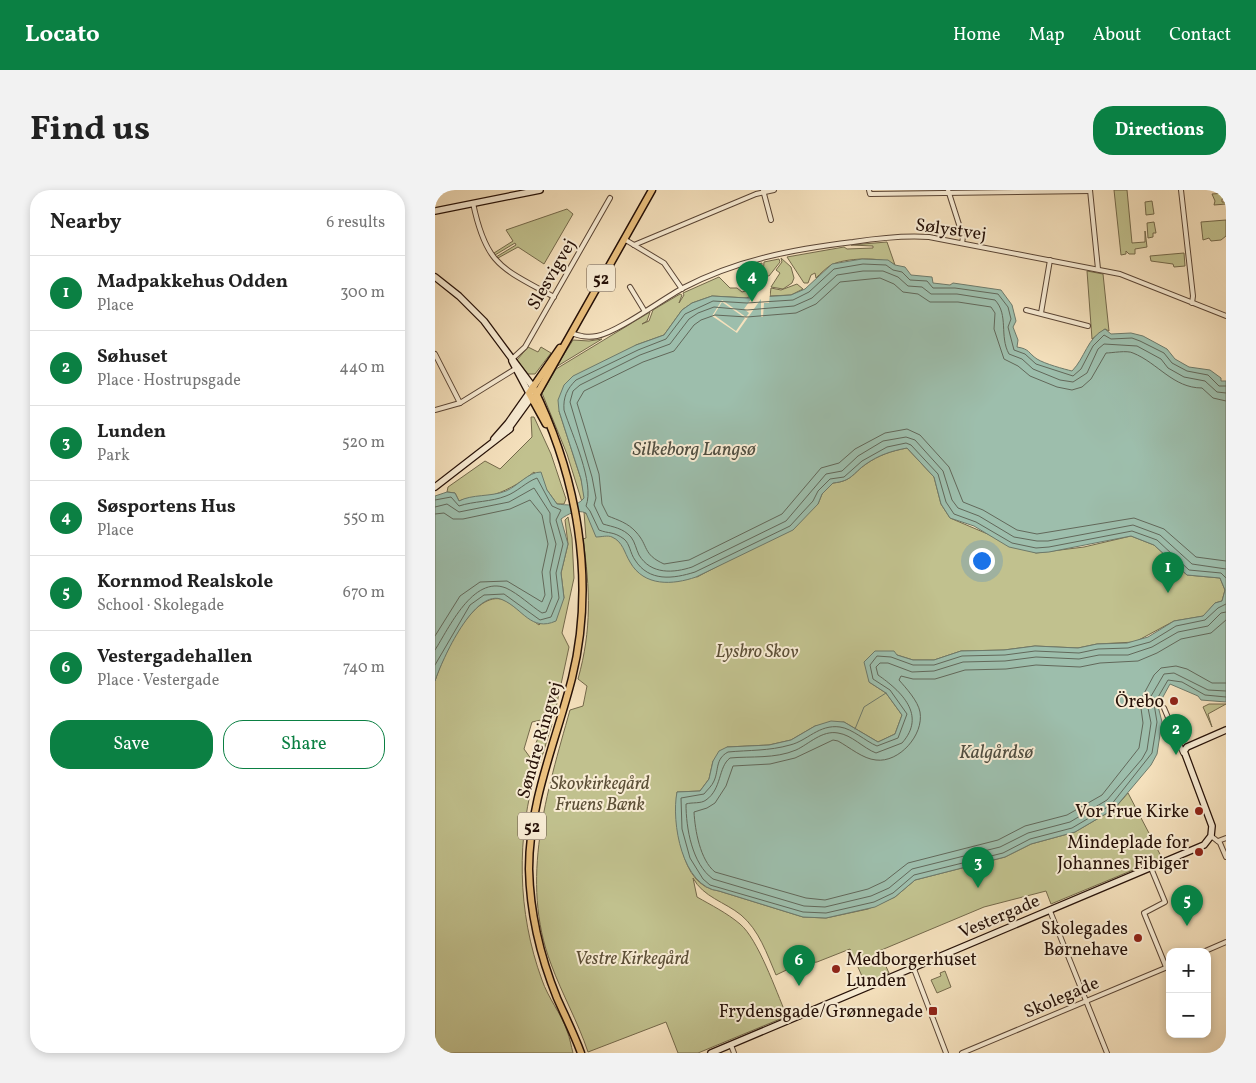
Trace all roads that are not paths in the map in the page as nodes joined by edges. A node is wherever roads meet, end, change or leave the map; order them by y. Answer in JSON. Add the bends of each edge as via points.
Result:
{"nodes":[{"id":1,"x":540,"y":190,"type":"edge"},
{"id":2,"x":652,"y":190,"type":"edge"},
{"id":3,"x":774,"y":190,"type":"edge"},
{"id":4,"x":869,"y":190,"type":"edge"},
{"id":5,"x":1181,"y":190,"type":"edge"},
{"id":6,"x":763,"y":191,"type":"edge"},
{"id":7,"x":1090,"y":191,"type":"edge"},
{"id":8,"x":948,"y":192,"type":"edge"},
{"id":9,"x":610,"y":198,"type":"dead end"},
{"id":10,"x":473,"y":203,"type":"junction"},
{"id":11,"x":435,"y":211,"type":"edge"},
{"id":12,"x":771,"y":220,"type":"dead end"},
{"id":13,"x":623,"y":239,"type":"junction"},
{"id":14,"x":962,"y":243,"type":"junction"},
{"id":15,"x":634,"y":245,"type":"junction"},
{"id":16,"x":1050,"y":260,"type":"junction"},
{"id":17,"x":1098,"y":270,"type":"junction"},
{"id":18,"x":435,"y":277,"type":"edge"},
{"id":19,"x":630,"y":287,"type":"dead end"},
{"id":20,"x":682,"y":288,"type":"junction"},
{"id":21,"x":554,"y":297,"type":"junction"},
{"id":22,"x":1191,"y":303,"type":"junction"},
{"id":23,"x":644,"y":310,"type":"junction"},
{"id":24,"x":1027,"y":310,"type":"dead end"},
{"id":25,"x":1041,"y":313,"type":"junction"},
{"id":26,"x":1226,"y":316,"type":"edge"},
{"id":27,"x":1088,"y":326,"type":"dead end"},
{"id":28,"x":570,"y":332,"type":"junction"},
{"id":29,"x":561,"y":346,"type":"junction"},
{"id":30,"x":435,"y":354,"type":"edge"},
{"id":31,"x":512,"y":360,"type":"junction"},
{"id":32,"x":515,"y":370,"type":"junction"},
{"id":33,"x":533,"y":394,"type":"junction"},
{"id":34,"x":460,"y":403,"type":"junction"},
{"id":35,"x":435,"y":410,"type":"edge"},
{"id":36,"x":481,"y":452,"type":"junction"},
{"id":37,"x":435,"y":487,"type":"edge"},
{"id":38,"x":1164,"y":708,"type":"dead end"},
{"id":39,"x":1225,"y":731,"type":"edge"},
{"id":40,"x":1183,"y":755,"type":"junction"},
{"id":41,"x":1211,"y":836,"type":"junction"},
{"id":42,"x":1226,"y":838,"type":"edge"},
{"id":43,"x":1218,"y":841,"type":"junction"},
{"id":44,"x":1226,"y":857,"type":"edge"},
{"id":45,"x":1151,"y":868,"type":"junction"},
{"id":46,"x":1050,"y":911,"type":"junction"},
{"id":47,"x":1226,"y":942,"type":"edge"},
{"id":48,"x":1211,"y":949,"type":"edge"},
{"id":49,"x":1166,"y":962,"type":"edge"},
{"id":50,"x":1166,"y":968,"type":"edge"},
{"id":51,"x":913,"y":969,"type":"junction"},
{"id":52,"x":1087,"y":1001,"type":"junction"},
{"id":53,"x":731,"y":1045,"type":"junction"},
{"id":54,"x":944,"y":1052,"type":"edge"},
{"id":55,"x":581,"y":1053,"type":"edge"},
{"id":56,"x":711,"y":1053,"type":"edge"},
{"id":57,"x":734,"y":1053,"type":"edge"},
{"id":58,"x":962,"y":1053,"type":"edge"},
{"id":59,"x":1107,"y":1053,"type":"edge"}],
"edges":[{"from":1,"to":10,"type":"street"},
{"from":2,"to":13,"type":"main road","number":"52"},
{"from":3,"to":6,"type":"street"},
{"from":4,"to":8,"type":"street","via":[[870,194]]},
{"from":5,"to":22,"type":"street","via":[[1193,296]]},
{"from":6,"to":12,"type":"street"},
{"from":6,"to":15,"type":"street"},
{"from":7,"to":8,"type":"street"},
{"from":7,"to":17,"type":"street"},
{"from":8,"to":14,"type":"street","via":[[963,237]]},
{"from":9,"to":21,"type":"street","name":"Slesvigvej"},
{"from":10,"to":11,"type":"street"},
{"from":10,"to":21,"type":"street","via":[[481,236],[494,258],[508,271]]},
{"from":13,"to":15,"type":"street"},
{"from":13,"to":28,"type":"main road","number":"52"},
{"from":14,"to":16,"type":"street","name":"Sølystvej"},
{"from":14,"to":20,"type":"street","name":"Sølystvej","via":[[912,236],[822,245],[733,266]]},
{"from":15,"to":20,"type":"street","via":[[664,263]]},
{"from":16,"to":17,"type":"street","name":"Sølystvej"},
{"from":16,"to":25,"type":"street"},
{"from":17,"to":22,"type":"street","name":"Sølystvej","via":[[1135,279]]},
{"from":18,"to":31,"type":"street","via":[[471,307]]},
{"from":19,"to":23,"type":"street"},
{"from":20,"to":23,"type":"street","name":"Sølystvej"},
{"from":21,"to":31,"type":"street","name":"Slesvigvej","via":[[525,347]]},
{"from":22,"to":26,"type":"street","name":"Sølystvej"},
{"from":23,"to":28,"type":"street","name":"Sølystvej","via":[[597,336],[581,337]]},
{"from":24,"to":25,"type":"street"},
{"from":25,"to":27,"type":"street"},
{"from":28,"to":29,"type":"main road","number":"52"},
{"from":29,"to":33,"type":"main road","number":"52"},
{"from":29,"to":33,"type":"main road","number":"52"},
{"from":30,"to":34,"type":"street"},
{"from":31,"to":32,"type":"street"},
{"from":31,"to":33,"type":"street"},
{"from":32,"to":33,"type":"street"},
{"from":32,"to":34,"type":"street"},
{"from":33,"to":36,"type":"street"},
{"from":33,"to":36,"type":"street","via":[[507,431]]},
{"from":33,"to":55,"type":"main road","name":"Søndre Ringvej","number":"52","via":[[551,431],[573,500],[582,580],[580,628],[572,677],[537,801],[529,867],[539,948]]},
{"from":34,"to":35,"type":"street"},
{"from":36,"to":37,"type":"street"},
{"from":38,"to":40,"type":"street"},
{"from":39,"to":40,"type":"street","via":[[1187,747]]},
{"from":40,"to":41,"type":"street","via":[[1212,823]]},
{"from":41,"to":43,"type":"street"},
{"from":41,"to":45,"type":"street","name":"Vestergade","via":[[1200,848]]},
{"from":42,"to":43,"type":"street"},
{"from":43,"to":44,"type":"street"},
{"from":45,"to":46,"type":"street","name":"Vestergade"},
{"from":45,"to":49,"type":"street","via":[[1165,902],[1144,913]]},
{"from":46,"to":51,"type":"street","name":"Vestergade"},
{"from":46,"to":52,"type":"street"},
{"from":47,"to":48,"type":"street"},
{"from":50,"to":52,"type":"street","name":"Skolegade"},
{"from":51,"to":53,"type":"street","name":"Vestergade"},
{"from":51,"to":54,"type":"street"},
{"from":52,"to":58,"type":"street","name":"Skolegade"},
{"from":52,"to":59,"type":"street"},
{"from":53,"to":56,"type":"street","name":"Vestergade"},
{"from":53,"to":57,"type":"street"}]}
